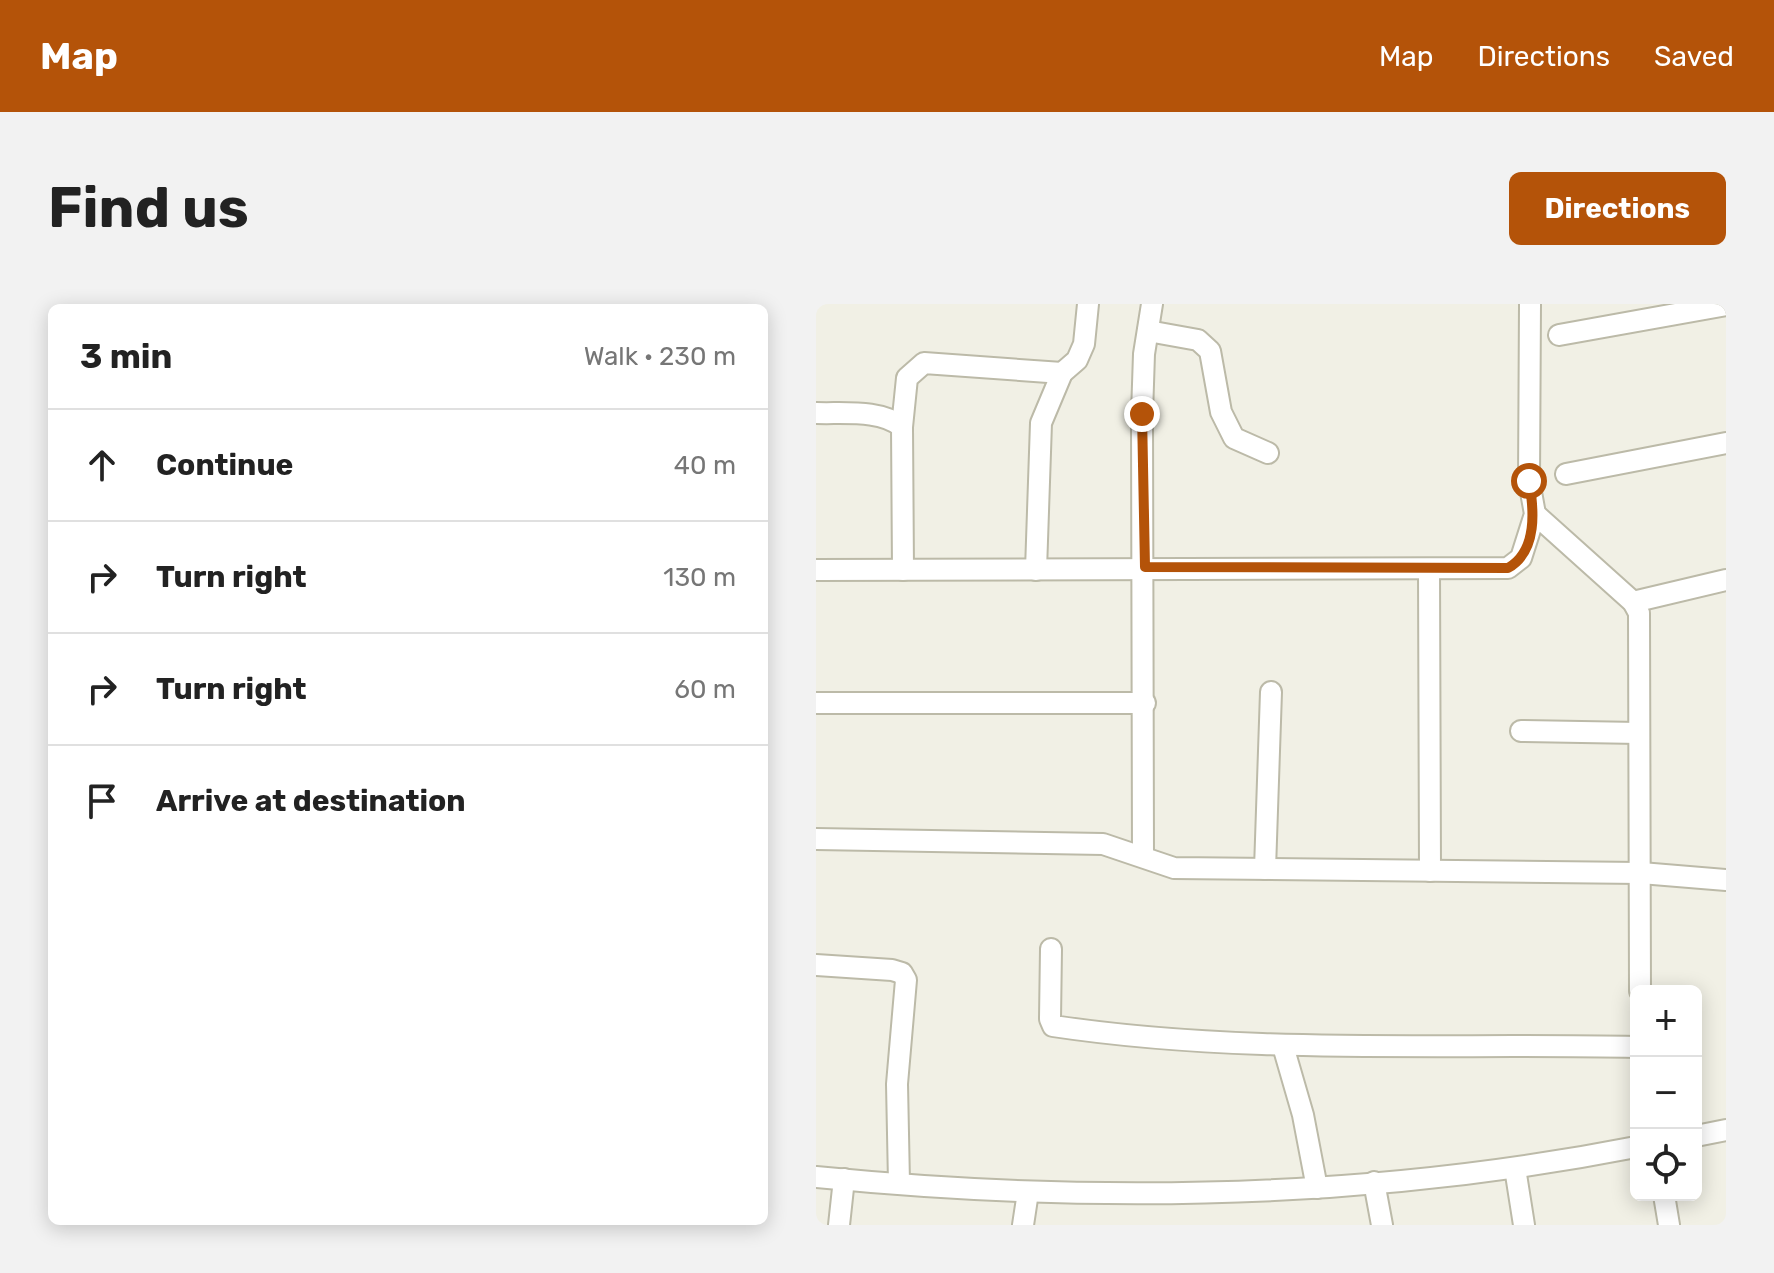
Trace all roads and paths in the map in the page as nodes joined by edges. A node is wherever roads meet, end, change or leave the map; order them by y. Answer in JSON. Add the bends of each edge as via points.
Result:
{"nodes":[{"id":1,"x":1088,"y":304,"type":"edge"},
{"id":2,"x":1152,"y":304,"type":"edge"},
{"id":3,"x":1530,"y":304,"type":"edge"},
{"id":4,"x":1726,"y":305,"type":"edge"},
{"id":5,"x":1148,"y":331,"type":"junction"},
{"id":6,"x":1559,"y":335,"type":"dead end"},
{"id":7,"x":1062,"y":373,"type":"junction"},
{"id":8,"x":816,"y":413,"type":"edge"},
{"id":9,"x":902,"y":427,"type":"junction"},
{"id":10,"x":1726,"y":443,"type":"edge"},
{"id":11,"x":1268,"y":453,"type":"dead end"},
{"id":12,"x":1566,"y":474,"type":"dead end"},
{"id":13,"x":1535,"y":514,"type":"junction"},
{"id":14,"x":1145,"y":567,"type":"junction"},
{"id":15,"x":816,"y":570,"type":"edge"},
{"id":16,"x":903,"y":570,"type":"junction"},
{"id":17,"x":1036,"y":570,"type":"junction"},
{"id":18,"x":1429,"y":570,"type":"junction"},
{"id":19,"x":1726,"y":580,"type":"edge"},
{"id":20,"x":1633,"y":602,"type":"junction"},
{"id":21,"x":1271,"y":692,"type":"dead end"},
{"id":22,"x":816,"y":703,"type":"edge"},
{"id":23,"x":1145,"y":703,"type":"junction"},
{"id":24,"x":1521,"y":731,"type":"dead end"},
{"id":25,"x":1639,"y":733,"type":"junction"},
{"id":26,"x":816,"y":839,"type":"edge"},
{"id":27,"x":1143,"y":856,"type":"junction"},
{"id":28,"x":1265,"y":869,"type":"junction"},
{"id":29,"x":1430,"y":871,"type":"junction"},
{"id":30,"x":1641,"y":873,"type":"junction"},
{"id":31,"x":1726,"y":880,"type":"edge"},
{"id":32,"x":1051,"y":949,"type":"dead end"},
{"id":33,"x":816,"y":965,"type":"edge"},
{"id":34,"x":1640,"y":985,"type":"edge"},
{"id":35,"x":1283,"y":1046,"type":"junction"},
{"id":36,"x":1630,"y":1047,"type":"edge"},
{"id":37,"x":1726,"y":1130,"type":"edge"},
{"id":38,"x":1702,"y":1135,"type":"edge"},
{"id":39,"x":1630,"y":1148,"type":"edge"},
{"id":40,"x":1515,"y":1168,"type":"junction"},
{"id":41,"x":816,"y":1177,"type":"edge"},
{"id":42,"x":844,"y":1179,"type":"junction"},
{"id":43,"x":1374,"y":1182,"type":"junction"},
{"id":44,"x":899,"y":1183,"type":"junction"},
{"id":45,"x":1317,"y":1188,"type":"junction"},
{"id":46,"x":1028,"y":1192,"type":"junction"},
{"id":47,"x":1665,"y":1201,"type":"edge"},
{"id":48,"x":839,"y":1225,"type":"edge"},
{"id":49,"x":1023,"y":1225,"type":"edge"},
{"id":50,"x":1382,"y":1225,"type":"edge"},
{"id":51,"x":1524,"y":1225,"type":"edge"},
{"id":52,"x":1669,"y":1225,"type":"edge"}],
"edges":[{"from":1,"to":7,"type":"street","via":[[1084,344],[1077,360]]},
{"from":2,"to":5,"type":"street"},
{"from":3,"to":13,"type":"street","via":[[1529,481]]},
{"from":4,"to":6,"type":"street"},
{"from":5,"to":11,"type":"street","via":[[1198,340],[1210,351],[1221,412],[1234,438]]},
{"from":5,"to":14,"type":"street","via":[[1142,414]]},
{"from":7,"to":9,"type":"street","via":[[924,363],[907,378]]},
{"from":7,"to":17,"type":"street","via":[[1041,423]]},
{"from":8,"to":9,"type":"street","via":[[877,416]]},
{"from":9,"to":16,"type":"street"},
{"from":10,"to":12,"type":"street"},
{"from":13,"to":18,"type":"street","via":[[1521,558],[1508,568]]},
{"from":13,"to":20,"type":"street"},
{"from":14,"to":17,"type":"street"},
{"from":14,"to":18,"type":"street"},
{"from":14,"to":23,"type":"street"},
{"from":15,"to":16,"type":"street"},
{"from":16,"to":17,"type":"street"},
{"from":18,"to":29,"type":"street"},
{"from":19,"to":20,"type":"street"},
{"from":20,"to":25,"type":"street","via":[[1639,613]]},
{"from":21,"to":28,"type":"street"},
{"from":22,"to":23,"type":"street"},
{"from":23,"to":27,"type":"street"},
{"from":24,"to":25,"type":"street"},
{"from":25,"to":30,"type":"street"},
{"from":26,"to":27,"type":"street","via":[[1103,844]]},
{"from":27,"to":28,"type":"street","via":[[1174,868]]},
{"from":28,"to":29,"type":"street"},
{"from":29,"to":30,"type":"street"},
{"from":30,"to":31,"type":"street"},
{"from":30,"to":34,"type":"street"},
{"from":32,"to":35,"type":"street","via":[[1053,1026]]},
{"from":33,"to":44,"type":"street","via":[[892,970],[906,980],[897,1084]]},
{"from":35,"to":36,"type":"street"},
{"from":35,"to":45,"type":"street"},
{"from":37,"to":38,"type":"street"},
{"from":39,"to":40,"type":"street"},
{"from":40,"to":43,"type":"street"},
{"from":40,"to":51,"type":"street"},
{"from":41,"to":42,"type":"street"},
{"from":42,"to":44,"type":"street"},
{"from":42,"to":48,"type":"street"},
{"from":43,"to":45,"type":"street"},
{"from":43,"to":50,"type":"street"},
{"from":44,"to":46,"type":"street"},
{"from":45,"to":46,"type":"street","via":[[1240,1194]]},
{"from":46,"to":49,"type":"street"},
{"from":47,"to":52,"type":"street"}]}
